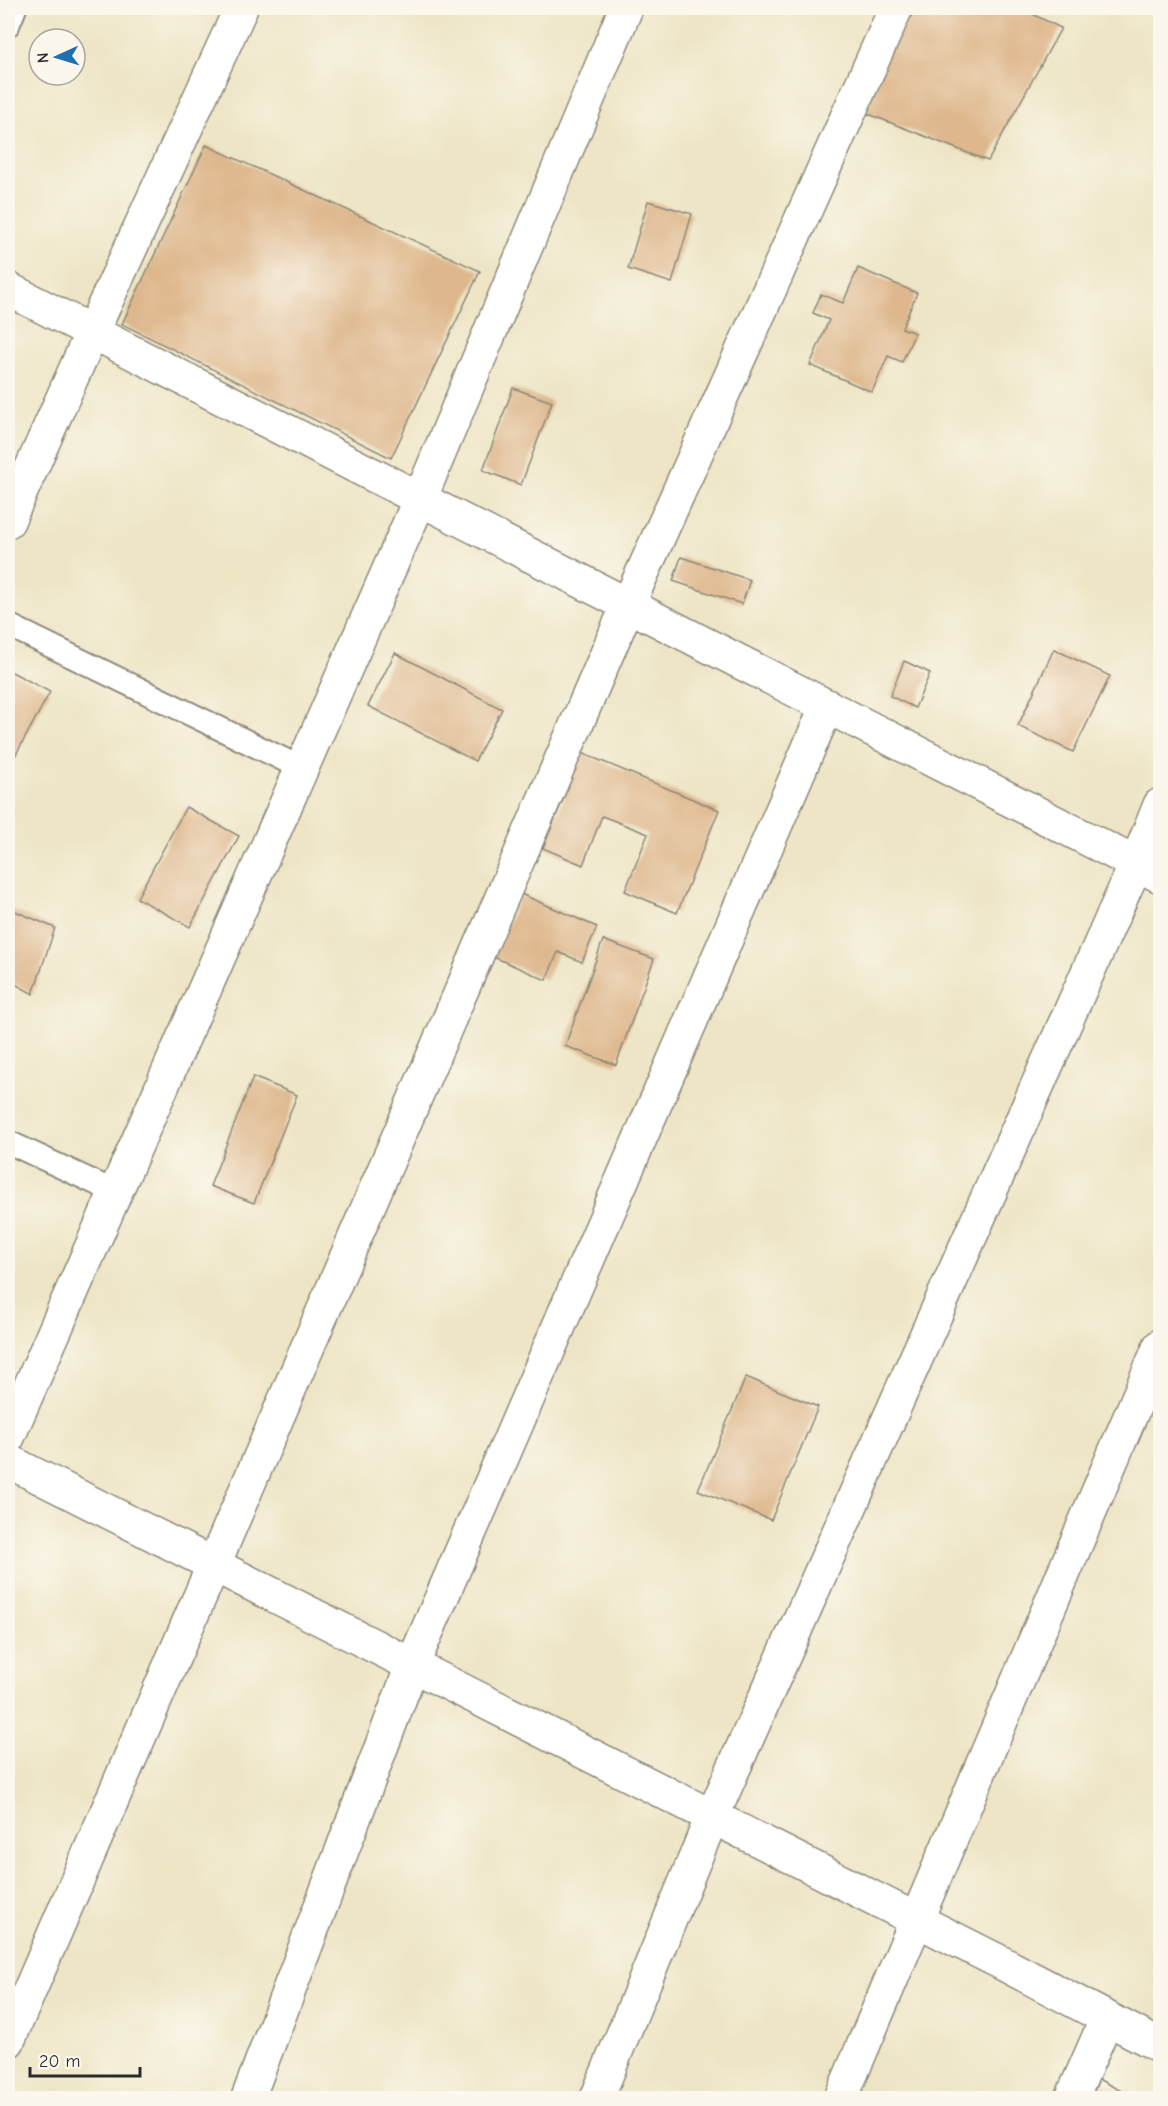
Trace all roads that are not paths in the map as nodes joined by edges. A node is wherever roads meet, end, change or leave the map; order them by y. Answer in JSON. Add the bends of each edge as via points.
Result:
{"nodes":[{"id":1,"x":15,"y":8,"type":"edge"},
{"id":2,"x":241,"y":8,"type":"edge"},
{"id":3,"x":626,"y":8,"type":"edge"},
{"id":4,"x":896,"y":8,"type":"edge"},
{"id":5,"x":8,"y":25,"type":"edge"},
{"id":6,"x":8,"y":289,"type":"edge"},
{"id":7,"x":92,"y":332,"type":"junction"},
{"id":8,"x":420,"y":499,"type":"junction"},
{"id":9,"x":8,"y":521,"type":"edge"},
{"id":10,"x":628,"y":605,"type":"junction"},
{"id":11,"x":8,"y":625,"type":"edge"},
{"id":12,"x":827,"y":706,"type":"junction"},
{"id":13,"x":301,"y":768,"type":"junction"},
{"id":14,"x":1161,"y":805,"type":"edge"},
{"id":15,"x":1148,"y":870,"type":"edge"},
{"id":16,"x":8,"y":1142,"type":"edge"},
{"id":17,"x":115,"y":1192,"type":"junction"},
{"id":18,"x":1161,"y":1346,"type":"edge"},
{"id":19,"x":8,"y":1437,"type":"edge"},
{"id":20,"x":8,"y":1461,"type":"edge"},
{"id":21,"x":212,"y":1565,"type":"junction"},
{"id":22,"x":412,"y":1666,"type":"junction"},
{"id":23,"x":712,"y":1817,"type":"junction"},
{"id":24,"x":917,"y":1920,"type":"junction"},
{"id":25,"x":1107,"y":2018,"type":"junction"},
{"id":26,"x":8,"y":2041,"type":"edge"},
{"id":27,"x":1161,"y":2046,"type":"edge"},
{"id":28,"x":248,"y":2098,"type":"edge"},
{"id":29,"x":597,"y":2098,"type":"edge"},
{"id":30,"x":841,"y":2098,"type":"edge"},
{"id":31,"x":1072,"y":2098,"type":"edge"}],
"edges":[{"from":1,"to":5,"type":"lane"},
{"from":2,"to":7,"type":"street"},
{"from":3,"to":8,"type":"street"},
{"from":4,"to":10,"type":"street"},
{"from":6,"to":7,"type":"street"},
{"from":7,"to":8,"type":"street"},
{"from":7,"to":9,"type":"street"},
{"from":8,"to":10,"type":"street"},
{"from":8,"to":13,"type":"street"},
{"from":10,"to":12,"type":"street"},
{"from":10,"to":21,"type":"street"},
{"from":11,"to":13,"type":"lane"},
{"from":12,"to":15,"type":"street"},
{"from":12,"to":22,"type":"street"},
{"from":13,"to":17,"type":"street"},
{"from":14,"to":15,"type":"street"},
{"from":15,"to":23,"type":"street"},
{"from":16,"to":17,"type":"lane"},
{"from":17,"to":19,"type":"street"},
{"from":18,"to":24,"type":"street"},
{"from":20,"to":21,"type":"street"},
{"from":21,"to":22,"type":"street"},
{"from":21,"to":26,"type":"street"},
{"from":22,"to":23,"type":"street"},
{"from":22,"to":28,"type":"street"},
{"from":23,"to":24,"type":"street"},
{"from":23,"to":29,"type":"street"},
{"from":24,"to":25,"type":"street"},
{"from":24,"to":30,"type":"street"},
{"from":25,"to":27,"type":"street"},
{"from":25,"to":31,"type":"street"}]}
